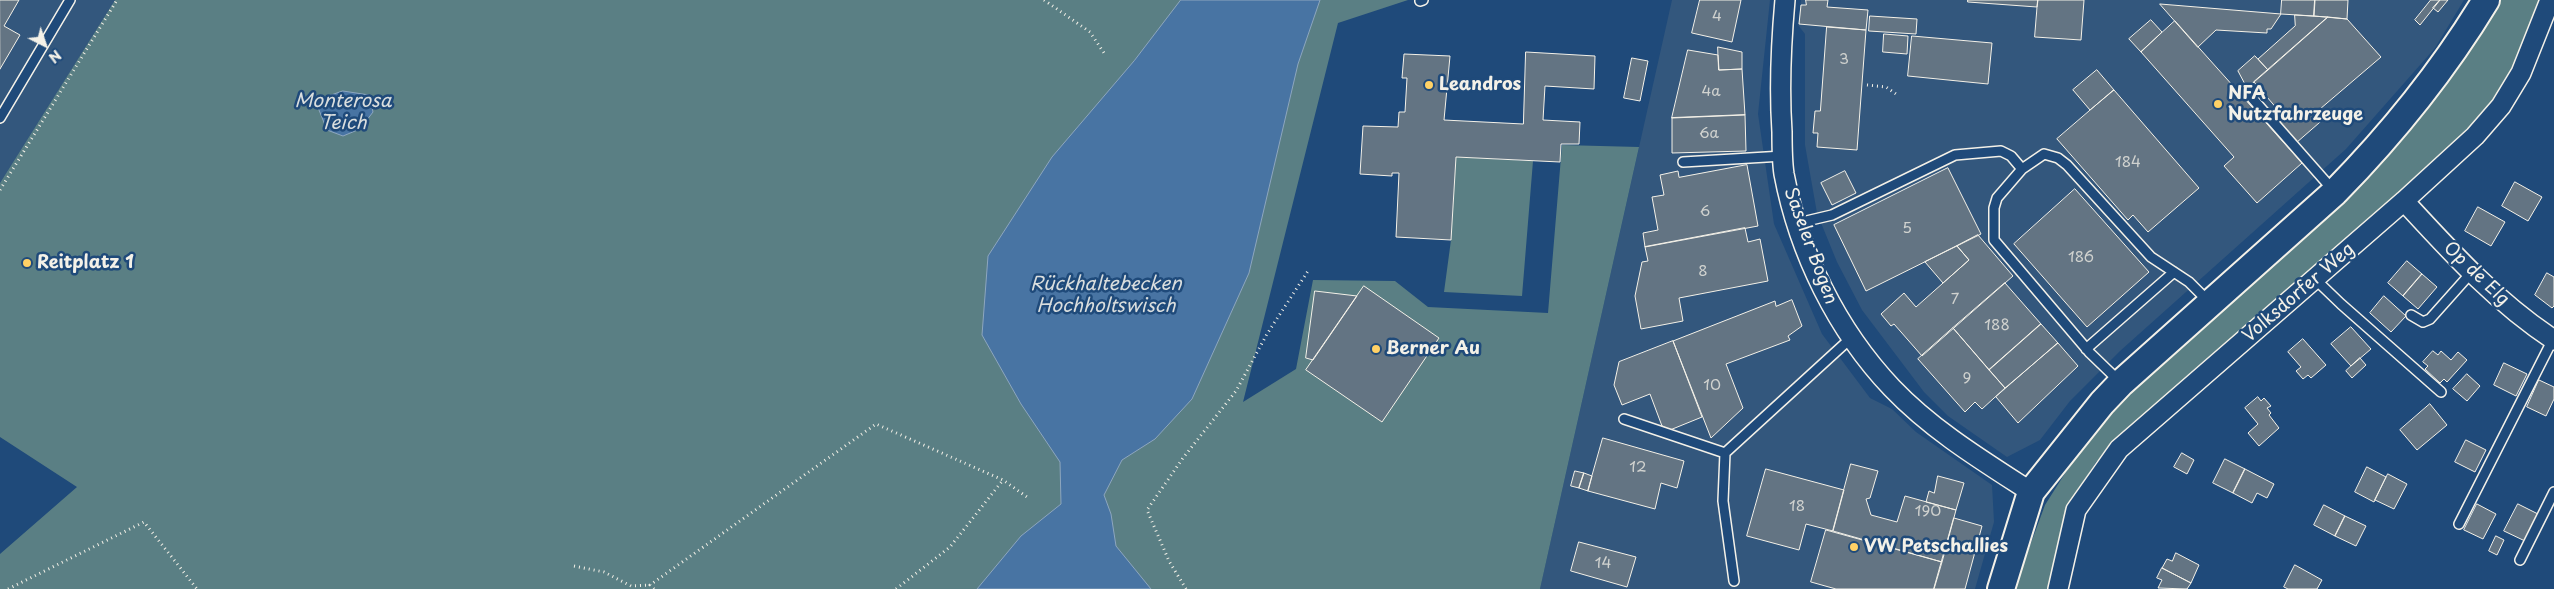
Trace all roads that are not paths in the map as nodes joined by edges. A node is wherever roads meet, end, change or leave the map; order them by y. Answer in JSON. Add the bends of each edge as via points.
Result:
{"nodes":[{"id":1,"x":70,"y":0,"type":"edge"},
{"id":2,"x":1785,"y":0,"type":"edge"},
{"id":3,"x":2486,"y":0,"type":"edge"},
{"id":4,"x":2550,"y":0,"type":"edge"},
{"id":5,"x":2252,"y":98,"type":"dead end"},
{"id":6,"x":0,"y":118,"type":"edge"},
{"id":7,"x":1783,"y":156,"type":"junction"},
{"id":8,"x":1683,"y":162,"type":"dead end"},
{"id":9,"x":2022,"y":169,"type":"junction"},
{"id":10,"x":2334,"y":192,"type":"junction"},
{"id":11,"x":2404,"y":201,"type":"junction"},
{"id":12,"x":1798,"y":223,"type":"junction"},
{"id":13,"x":2174,"y":272,"type":"junction"},
{"id":14,"x":2471,"y":273,"type":"junction"},
{"id":15,"x":2315,"y":279,"type":"junction"},
{"id":16,"x":2210,"y":303,"type":"junction"},
{"id":17,"x":2411,"y":314,"type":"dead end"},
{"id":18,"x":1851,"y":338,"type":"junction"},
{"id":19,"x":2553,"y":339,"type":"edge"},
{"id":20,"x":2086,"y":349,"type":"junction"},
{"id":21,"x":2121,"y":383,"type":"junction"},
{"id":22,"x":2441,"y":392,"type":"dead end"},
{"id":23,"x":1624,"y":419,"type":"dead end"},
{"id":24,"x":1725,"y":453,"type":"junction"},
{"id":25,"x":2031,"y":492,"type":"junction"},
{"id":26,"x":2554,"y":492,"type":"edge"},
{"id":27,"x":2459,"y":524,"type":"dead end"},
{"id":28,"x":2520,"y":560,"type":"dead end"},
{"id":29,"x":1734,"y":581,"type":"dead end"},
{"id":30,"x":2001,"y":589,"type":"edge"},
{"id":31,"x":2058,"y":589,"type":"edge"}],
"edges":[{"from":1,"to":6,"type":"lane"},
{"from":2,"to":7,"type":"street","name":"Saseler Bogen","via":[[1780,94]]},
{"from":3,"to":10,"type":"street","via":[[2421,97]]},
{"from":4,"to":11,"type":"street","name":"Volksdorfer Weg","via":[[2531,54],[2500,106],[2475,136]]},
{"from":5,"to":10,"type":"lane"},
{"from":7,"to":8,"type":"lane"},
{"from":7,"to":12,"type":"street","name":"Saseler Bogen","via":[[1784,172]]},
{"from":9,"to":12,"type":"lane","via":[[2011,156],[2001,151],[1956,155],[1832,215]]},
{"from":9,"to":13,"type":"lane","via":[[2044,154],[2058,158],[2151,257]]},
{"from":9,"to":20,"type":"lane","via":[[1997,198],[1994,240]]},
{"from":10,"to":16,"type":"street"},
{"from":11,"to":14,"type":"street","name":"Op de Elg"},
{"from":11,"to":15,"type":"street","name":"Volksdorfer Weg"},
{"from":12,"to":18,"type":"street","name":"Saseler Bogen","via":[[1833,310]]},
{"from":13,"to":16,"type":"lane"},
{"from":13,"to":20,"type":"lane"},
{"from":14,"to":17,"type":"lane","via":[[2430,319],[2423,322]]},
{"from":14,"to":19,"type":"street","name":"Op de Elg","via":[[2520,318]]},
{"from":15,"to":22,"type":"lane"},
{"from":15,"to":31,"type":"street","name":"Volksdorfer Weg","via":[[2119,449],[2076,510]]},
{"from":16,"to":21,"type":"street"},
{"from":18,"to":24,"type":"lane"},
{"from":18,"to":25,"type":"street","name":"Saseler Bogen","via":[[1893,389],[1950,438]]},
{"from":19,"to":27,"type":"lane"},
{"from":20,"to":21,"type":"lane"},
{"from":21,"to":25,"type":"street"},
{"from":23,"to":24,"type":"lane"},
{"from":24,"to":29,"type":"lane","via":[[1723,501]]},
{"from":25,"to":30,"type":"street"},
{"from":26,"to":28,"type":"lane"}]}
